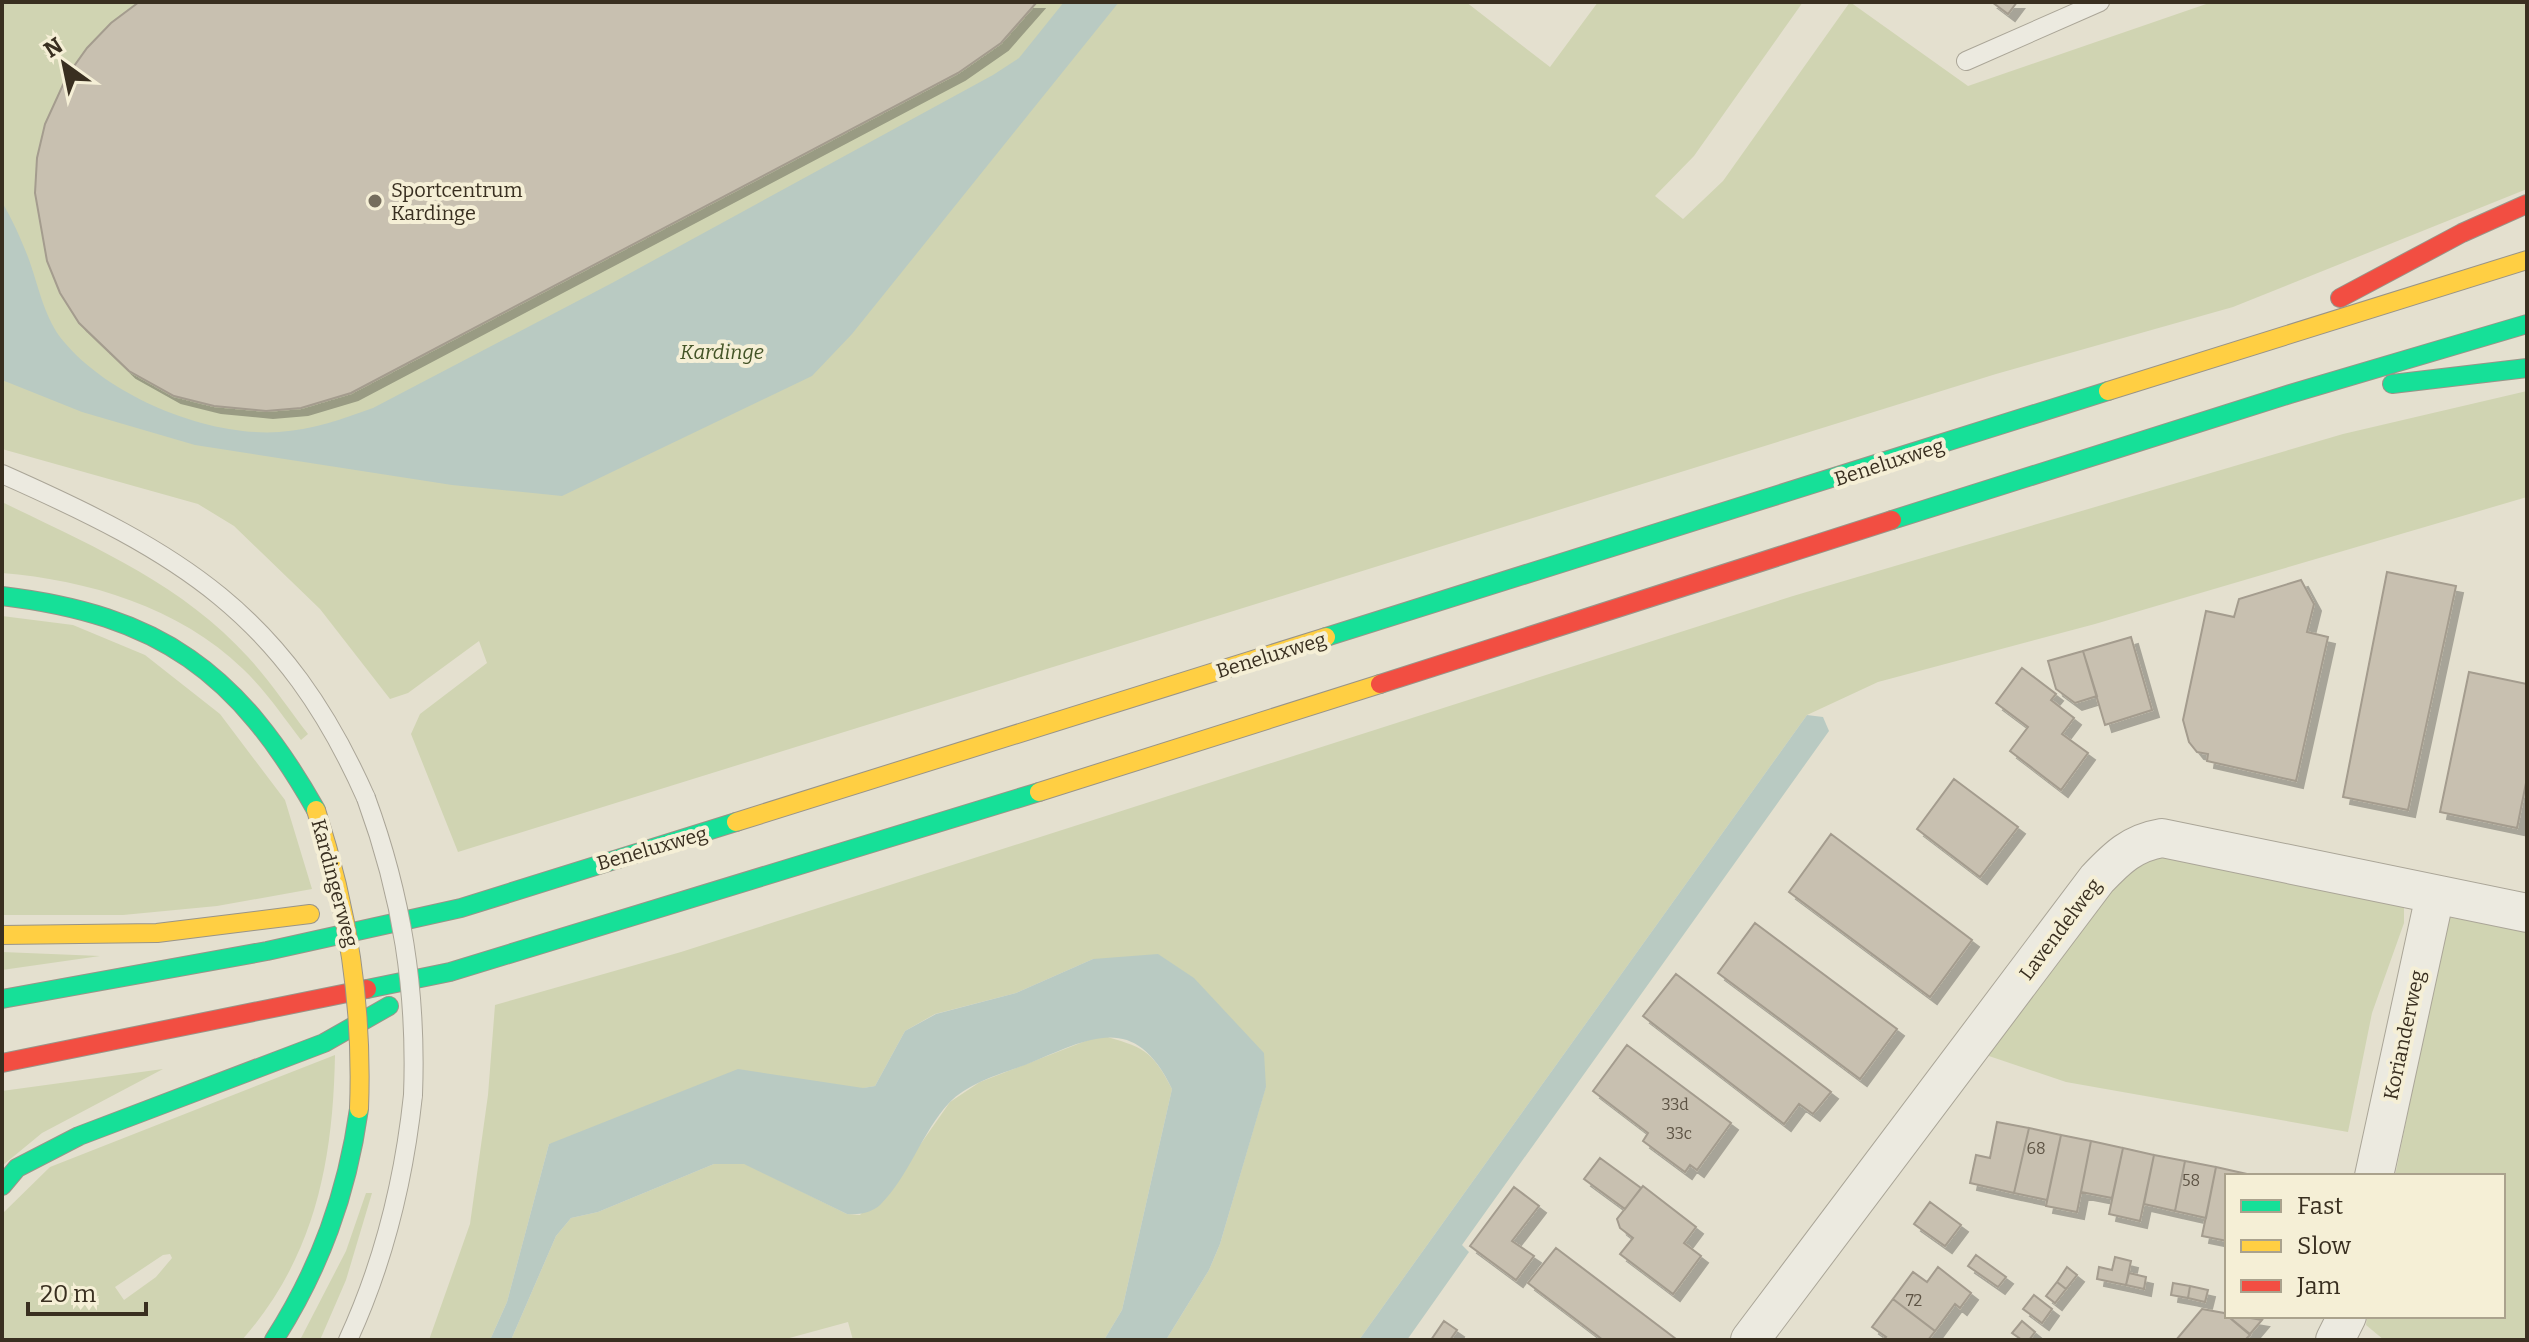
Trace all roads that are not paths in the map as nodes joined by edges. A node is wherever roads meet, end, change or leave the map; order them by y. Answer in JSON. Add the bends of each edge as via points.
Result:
{"nodes":[{"id":1,"x":2100,"y":2,"type":"edge"},
{"id":2,"x":1966,"y":61,"type":"dead end"},
{"id":3,"x":2527,"y":204,"type":"edge"},
{"id":4,"x":2527,"y":260,"type":"edge"},
{"id":5,"x":2527,"y":324,"type":"edge"},
{"id":6,"x":2249,"y":347,"type":"junction"},
{"id":7,"x":2527,"y":368,"type":"edge"},
{"id":8,"x":2290,"y":394,"type":"junction"},
{"id":9,"x":2,"y":474,"type":"edge"},
{"id":10,"x":2,"y":596,"type":"edge"},
{"id":11,"x":589,"y":867,"type":"junction"},
{"id":12,"x":485,"y":879,"type":"dead end"},
{"id":13,"x":410,"y":892,"type":"dead end"},
{"id":14,"x":2435,"y":895,"type":"junction"},
{"id":15,"x":2527,"y":913,"type":"edge"},
{"id":16,"x":2,"y":935,"type":"edge"},
{"id":17,"x":450,"y":972,"type":"junction"},
{"id":18,"x":2,"y":999,"type":"edge"},
{"id":19,"x":2,"y":1063,"type":"edge"},
{"id":20,"x":2374,"y":1174,"type":"edge"},
{"id":21,"x":2,"y":1186,"type":"edge"},
{"id":22,"x":2346,"y":1318,"type":"edge"},
{"id":23,"x":274,"y":1340,"type":"edge"},
{"id":24,"x":348,"y":1340,"type":"edge"},
{"id":25,"x":1750,"y":1340,"type":"edge"},
{"id":26,"x":2335,"y":1340,"type":"edge"}],
"edges":[{"from":1,"to":2,"type":"lane"},
{"from":3,"to":6,"type":"main road"},
{"from":4,"to":6,"type":"main road","name":"Beneluxweg"},
{"from":5,"to":8,"type":"main road"},
{"from":6,"to":11,"type":"main road","name":"Beneluxweg"},
{"from":7,"to":8,"type":"main road"},
{"from":8,"to":17,"type":"main road","via":[[1202,742]]},
{"from":9,"to":24,"type":"lane","bridge":true,"via":[[141,541],[235,608],[308,690],[366,798],[407,943],[415,1046],[407,1149],[386,1242]]},
{"from":10,"to":23,"type":"main road","name":"Kardingerweg","bridge":true,"via":[[56,600],[98,612],[167,641],[204,665],[267,729],[316,810],[333,857],[355,958],[362,1062],[359,1109],[350,1169],[330,1238]]},
{"from":11,"to":12,"type":"main road"},
{"from":11,"to":18,"type":"main road","name":"Beneluxweg","via":[[461,908],[328,939]]},
{"from":13,"to":16,"type":"main road","via":[[274,921],[64,938]]},
{"from":14,"to":15,"type":"street","name":"Lavendelweg"},
{"from":14,"to":20,"type":"street","name":"Korianderweg"},
{"from":14,"to":25,"type":"street","name":"Lavendelweg","via":[[2162,838],[2140,841],[2097,879]]},
{"from":17,"to":19,"type":"main road"},
{"from":17,"to":21,"type":"main road","via":[[324,1043],[79,1136],[17,1168]]},
{"from":22,"to":26,"type":"street"}]}
